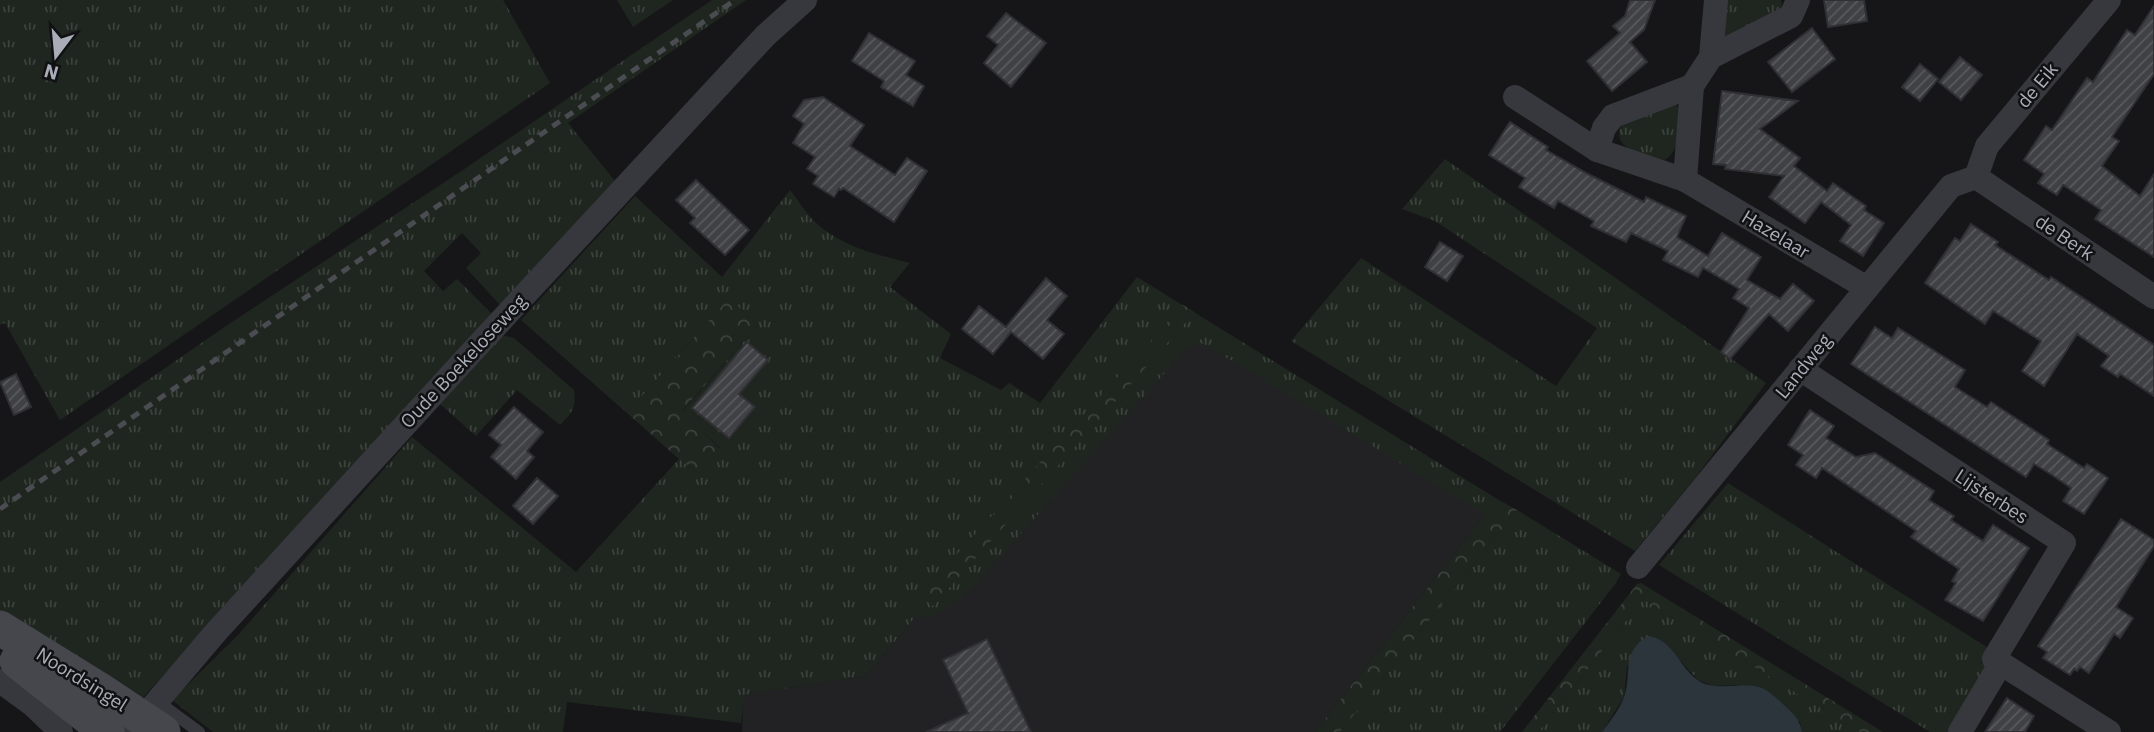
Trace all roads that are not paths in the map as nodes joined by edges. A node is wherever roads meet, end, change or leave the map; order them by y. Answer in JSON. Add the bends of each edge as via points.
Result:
{"nodes":[{"id":1,"x":805,"y":0,"type":"edge"},
{"id":2,"x":1716,"y":0,"type":"edge"},
{"id":3,"x":1798,"y":0,"type":"edge"},
{"id":4,"x":2109,"y":0,"type":"edge"},
{"id":5,"x":1711,"y":57,"type":"junction"},
{"id":6,"x":1692,"y":86,"type":"junction"},
{"id":7,"x":1515,"y":97,"type":"dead end"},
{"id":8,"x":1597,"y":150,"type":"junction"},
{"id":9,"x":1976,"y":177,"type":"junction"},
{"id":10,"x":1685,"y":180,"type":"junction"},
{"id":11,"x":1867,"y":288,"type":"junction"},
{"id":12,"x":2154,"y":297,"type":"edge"},
{"id":13,"x":1800,"y":369,"type":"junction"},
{"id":14,"x":1638,"y":567,"type":"dead end"},
{"id":15,"x":0,"y":628,"type":"edge"},
{"id":16,"x":0,"y":649,"type":"edge"},
{"id":17,"x":2001,"y":663,"type":"junction"},
{"id":18,"x":0,"y":681,"type":"edge"},
{"id":19,"x":148,"y":721,"type":"edge"},
{"id":20,"x":61,"y":732,"type":"edge"},
{"id":21,"x":107,"y":732,"type":"edge"},
{"id":22,"x":199,"y":732,"type":"edge"},
{"id":23,"x":1960,"y":732,"type":"edge"},
{"id":24,"x":2109,"y":732,"type":"edge"}],
"edges":[{"from":1,"to":19,"type":"street","name":"Oude Boekeloseweg","via":[[766,35],[216,632]]},
{"from":2,"to":5,"type":"street"},
{"from":3,"to":5,"type":"street","via":[[1791,16]]},
{"from":4,"to":9,"type":"street","name":"de Eik","via":[[1987,146]]},
{"from":5,"to":6,"type":"street"},
{"from":6,"to":8,"type":"street","via":[[1614,116],[1604,128]]},
{"from":6,"to":10,"type":"street"},
{"from":7,"to":8,"type":"street","name":"Hazelaar"},
{"from":8,"to":10,"type":"street","name":"Hazelaar"},
{"from":9,"to":11,"type":"street","name":"Landweg","via":[[1951,186]]},
{"from":9,"to":12,"type":"street","name":"de Berk"},
{"from":10,"to":11,"type":"street","name":"Hazelaar"},
{"from":11,"to":13,"type":"street","name":"Landweg"},
{"from":13,"to":14,"type":"street","name":"Landweg"},
{"from":13,"to":17,"type":"street","name":"Lijsterbes","via":[[2064,543],[1994,659]]},
{"from":15,"to":19,"type":"main road","name":"Noordsingel"},
{"from":16,"to":21,"type":"main road","name":"Noordsingel"},
{"from":17,"to":23,"type":"street","name":"Lijsterbes"},
{"from":17,"to":24,"type":"street"},
{"from":18,"to":20,"type":"street"},
{"from":19,"to":22,"type":"lane"}]}
